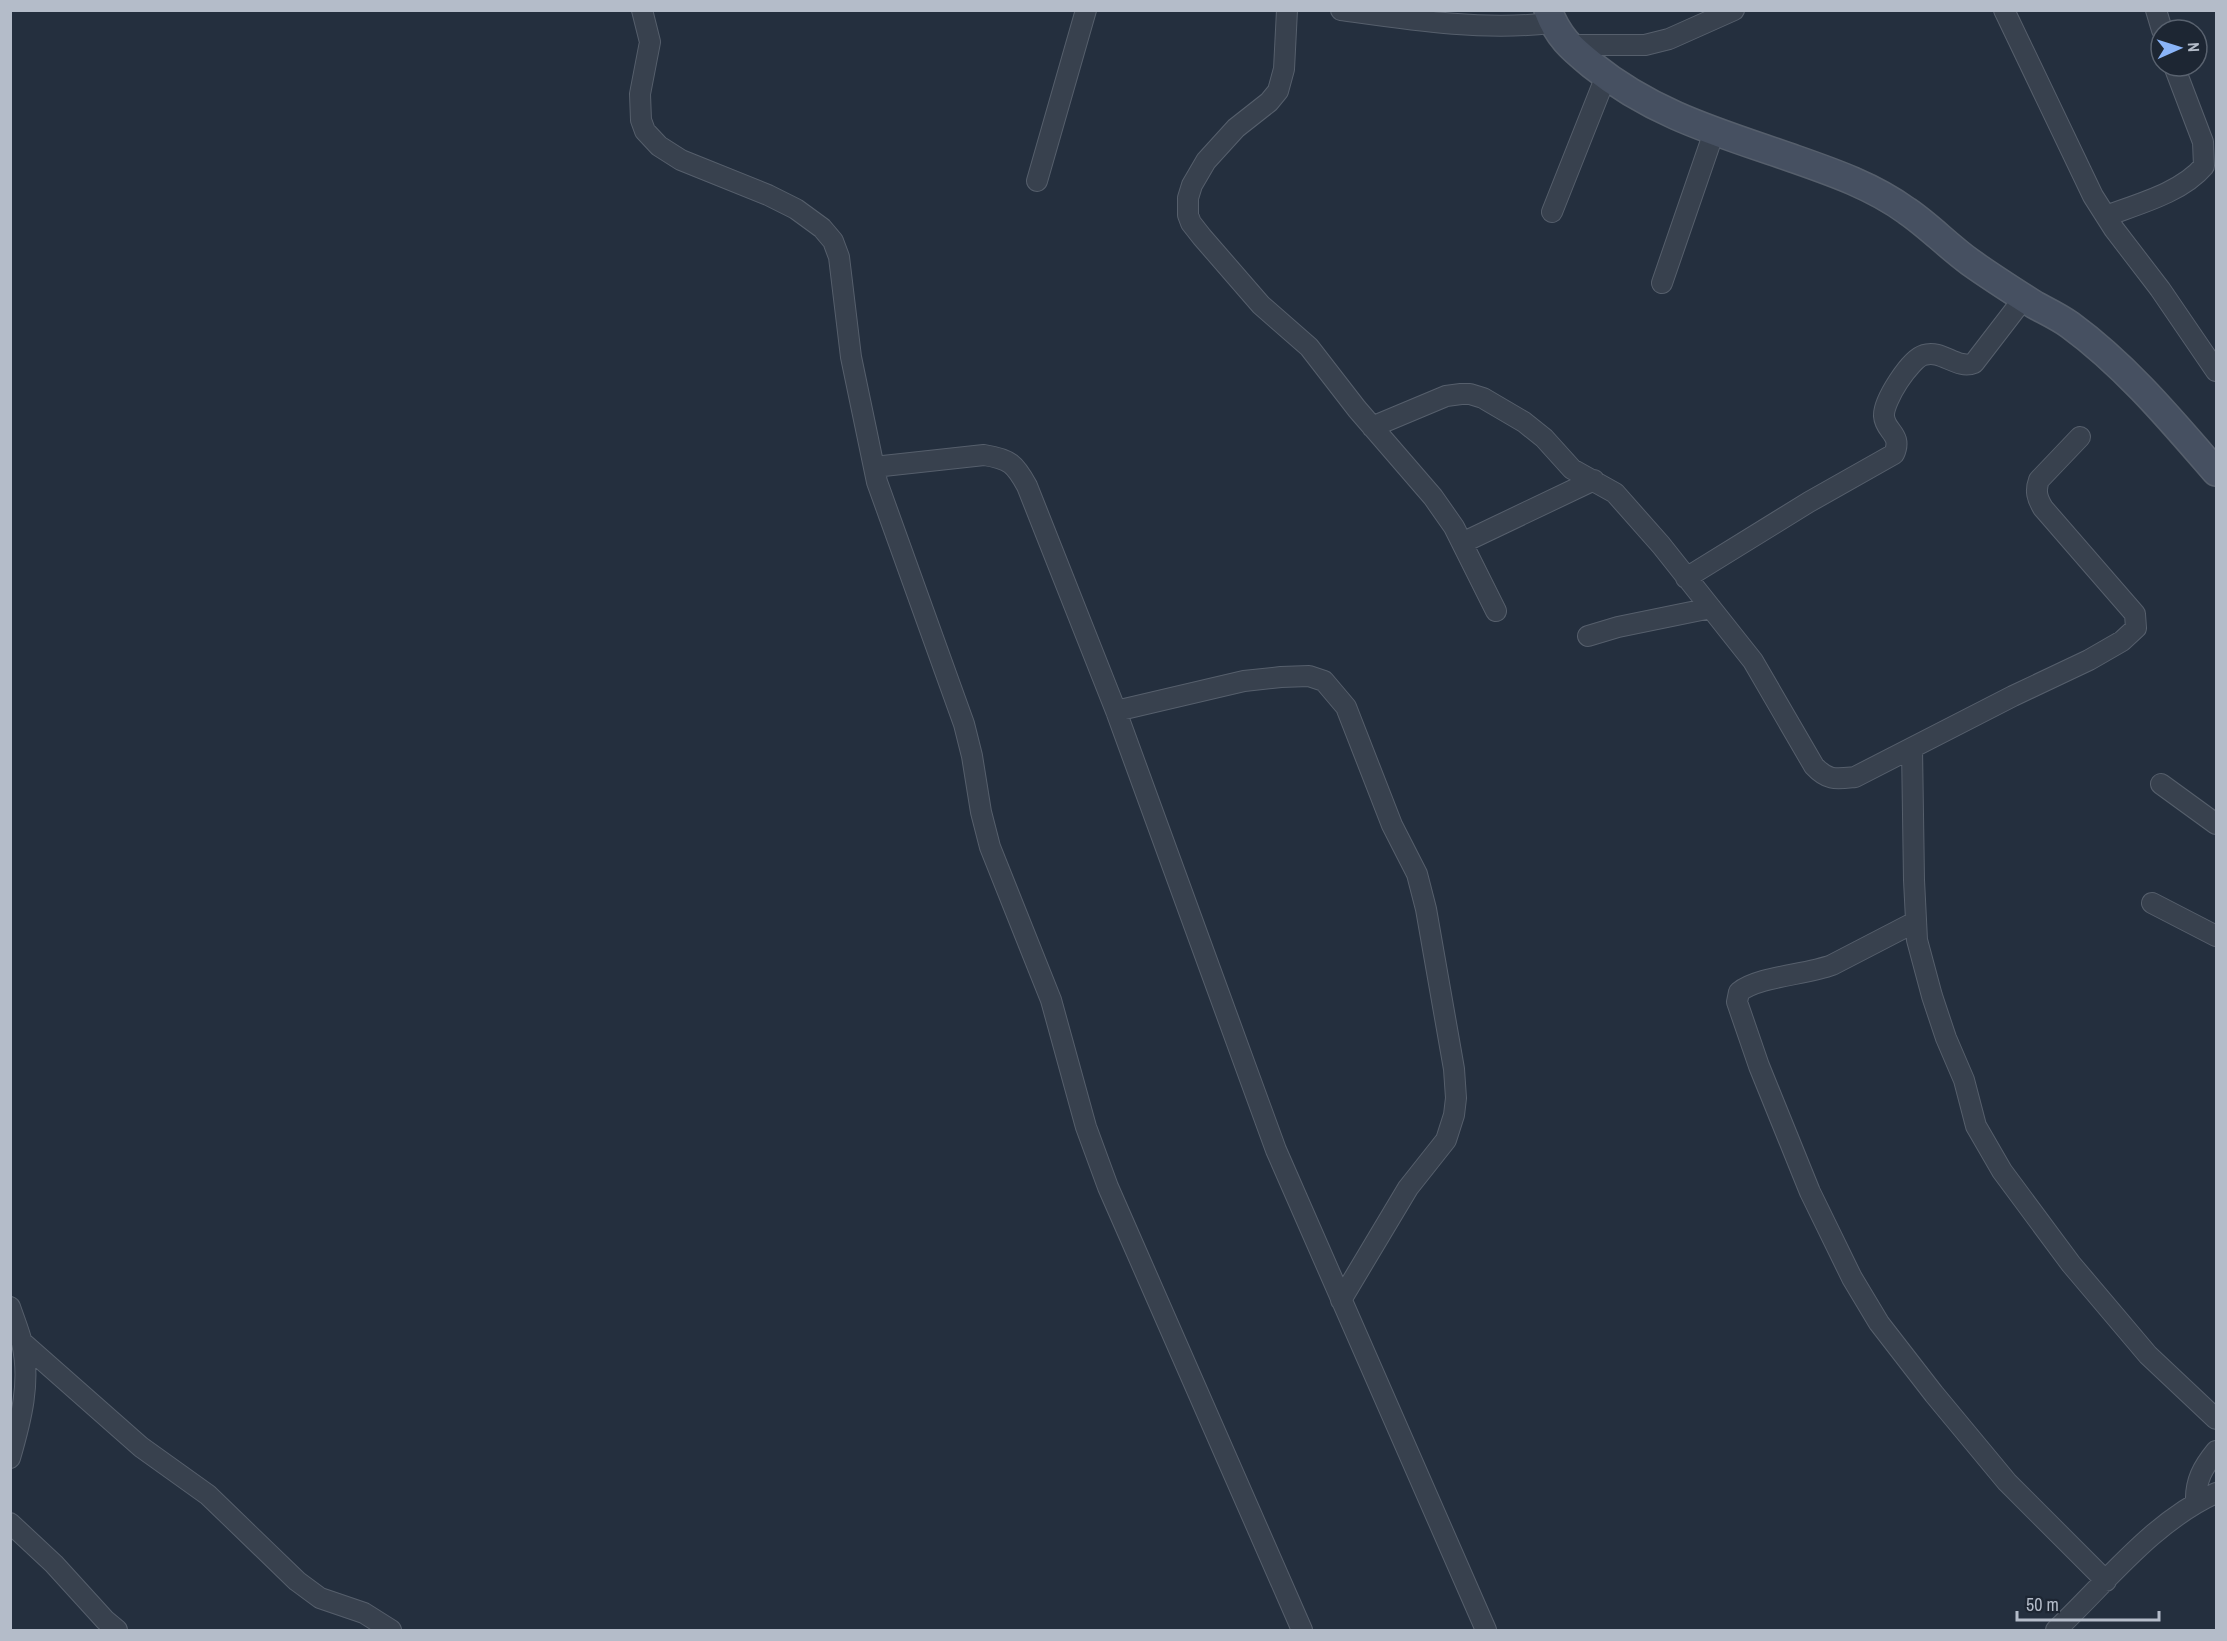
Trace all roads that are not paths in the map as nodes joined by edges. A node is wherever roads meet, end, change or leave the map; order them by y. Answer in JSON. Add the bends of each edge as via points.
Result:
{"nodes":[{"id":1,"x":642,"y":10,"type":"edge"},
{"id":2,"x":1086,"y":10,"type":"edge"},
{"id":3,"x":1287,"y":10,"type":"edge"},
{"id":4,"x":1341,"y":10,"type":"edge"},
{"id":5,"x":1734,"y":10,"type":"edge"},
{"id":6,"x":2004,"y":10,"type":"edge"},
{"id":7,"x":1550,"y":17,"type":"edge"},
{"id":8,"x":1568,"y":45,"type":"junction"},
{"id":9,"x":1606,"y":76,"type":"junction"},
{"id":10,"x":2179,"y":78,"type":"edge"},
{"id":11,"x":1714,"y":132,"type":"junction"},
{"id":12,"x":1037,"y":181,"type":"dead end"},
{"id":13,"x":1552,"y":212,"type":"dead end"},
{"id":14,"x":2106,"y":216,"type":"junction"},
{"id":15,"x":1662,"y":283,"type":"dead end"},
{"id":16,"x":2024,"y":298,"type":"junction"},
{"id":17,"x":2217,"y":371,"type":"edge"},
{"id":18,"x":1372,"y":427,"type":"junction"},
{"id":19,"x":2080,"y":437,"type":"dead end"},
{"id":20,"x":874,"y":467,"type":"junction"},
{"id":21,"x":2217,"y":472,"type":"edge"},
{"id":22,"x":1594,"y":480,"type":"junction"},
{"id":23,"x":1462,"y":543,"type":"junction"},
{"id":24,"x":1686,"y":578,"type":"junction"},
{"id":25,"x":1711,"y":609,"type":"junction"},
{"id":26,"x":1496,"y":611,"type":"dead end"},
{"id":27,"x":1588,"y":636,"type":"dead end"},
{"id":28,"x":1116,"y":711,"type":"junction"},
{"id":29,"x":1912,"y":748,"type":"junction"},
{"id":30,"x":2161,"y":784,"type":"dead end"},
{"id":31,"x":2217,"y":824,"type":"edge"},
{"id":32,"x":2152,"y":903,"type":"dead end"},
{"id":33,"x":1915,"y":922,"type":"junction"},
{"id":34,"x":2217,"y":936,"type":"edge"},
{"id":35,"x":1341,"y":1300,"type":"junction"},
{"id":36,"x":10,"y":1307,"type":"edge"},
{"id":37,"x":22,"y":1342,"type":"junction"},
{"id":38,"x":2217,"y":1419,"type":"edge"},
{"id":39,"x":2217,"y":1451,"type":"edge"},
{"id":40,"x":10,"y":1458,"type":"edge"},
{"id":41,"x":2217,"y":1493,"type":"edge"},
{"id":42,"x":2196,"y":1502,"type":"junction"},
{"id":43,"x":10,"y":1523,"type":"edge"},
{"id":44,"x":2106,"y":1581,"type":"junction"},
{"id":45,"x":117,"y":1630,"type":"edge"},
{"id":46,"x":391,"y":1630,"type":"edge"},
{"id":47,"x":1302,"y":1630,"type":"edge"},
{"id":48,"x":1486,"y":1630,"type":"edge"},
{"id":49,"x":2056,"y":1630,"type":"edge"}],
"edges":[{"from":1,"to":20,"type":"street","via":[[650,42],[640,94],[645,130],[659,146],[681,160],[796,210],[833,241],[839,257],[851,357]]},
{"from":2,"to":12,"type":"street"},
{"from":3,"to":18,"type":"street","via":[[1284,69],[1278,91],[1236,128],[1198,171],[1190,191],[1188,215],[1253,297],[1309,347]]},
{"from":4,"to":7,"type":"street","via":[[1465,26],[1497,27]]},
{"from":5,"to":8,"type":"street","via":[[1669,39],[1645,45]]},
{"from":6,"to":14,"type":"street"},
{"from":7,"to":8,"type":"street"},
{"from":8,"to":9,"type":"street"},
{"from":9,"to":11,"type":"street","via":[[1641,99]]},
{"from":9,"to":13,"type":"street"},
{"from":10,"to":14,"type":"street","via":[[2204,142],[2204,166],[2182,184]]},
{"from":11,"to":15,"type":"street"},
{"from":11,"to":16,"type":"street","via":[[1877,192]]},
{"from":14,"to":17,"type":"street"},
{"from":16,"to":21,"type":"street","via":[[2068,323],[2120,367]]},
{"from":16,"to":24,"type":"street","via":[[1974,363],[1961,364],[1933,353],[1921,356],[1909,367],[1885,406],[1886,424],[1897,442],[1894,454]]},
{"from":18,"to":22,"type":"street","via":[[1446,396],[1470,394],[1524,422],[1572,469]]},
{"from":18,"to":23,"type":"street","via":[[1433,497]]},
{"from":19,"to":29,"type":"street","via":[[2039,480],[2037,497],[2135,614],[2136,628],[2089,660]]},
{"from":20,"to":28,"type":"street","via":[[984,455],[1001,458],[1018,469]]},
{"from":20,"to":47,"type":"street","via":[[964,724],[990,847],[1051,1000],[1086,1127],[1108,1187]]},
{"from":22,"to":23,"type":"street"},
{"from":22,"to":24,"type":"street","via":[[1622,500]]},
{"from":23,"to":26,"type":"street"},
{"from":24,"to":25,"type":"street"},
{"from":25,"to":27,"type":"street"},
{"from":25,"to":29,"type":"street","via":[[1753,661],[1802,748],[1824,776],[1855,777]]},
{"from":28,"to":35,"type":"street","via":[[1276,1150]]},
{"from":28,"to":35,"type":"street","via":[[1244,681],[1310,676],[1324,681],[1346,707],[1392,825],[1417,874],[1454,1069],[1454,1115],[1446,1140],[1408,1188]]},
{"from":29,"to":33,"type":"street"},
{"from":30,"to":31,"type":"street"},
{"from":32,"to":34,"type":"street"},
{"from":33,"to":38,"type":"street","via":[[1932,996],[1962,1074],[1976,1126],[2002,1171],[2071,1264],[2148,1355]]},
{"from":33,"to":44,"type":"street","via":[[1820,970],[1754,984],[1739,992],[1737,1002],[1810,1192],[1879,1323],[2007,1482]]},
{"from":35,"to":48,"type":"street"},
{"from":36,"to":37,"type":"street"},
{"from":37,"to":40,"type":"street","via":[[26,1384]]},
{"from":37,"to":46,"type":"street","via":[[141,1447],[208,1495],[297,1581],[320,1598],[364,1613]]},
{"from":39,"to":42,"type":"street","via":[[2199,1478]]},
{"from":41,"to":42,"type":"street"},
{"from":42,"to":44,"type":"street"},
{"from":43,"to":45,"type":"street"},
{"from":44,"to":49,"type":"street"}]}
